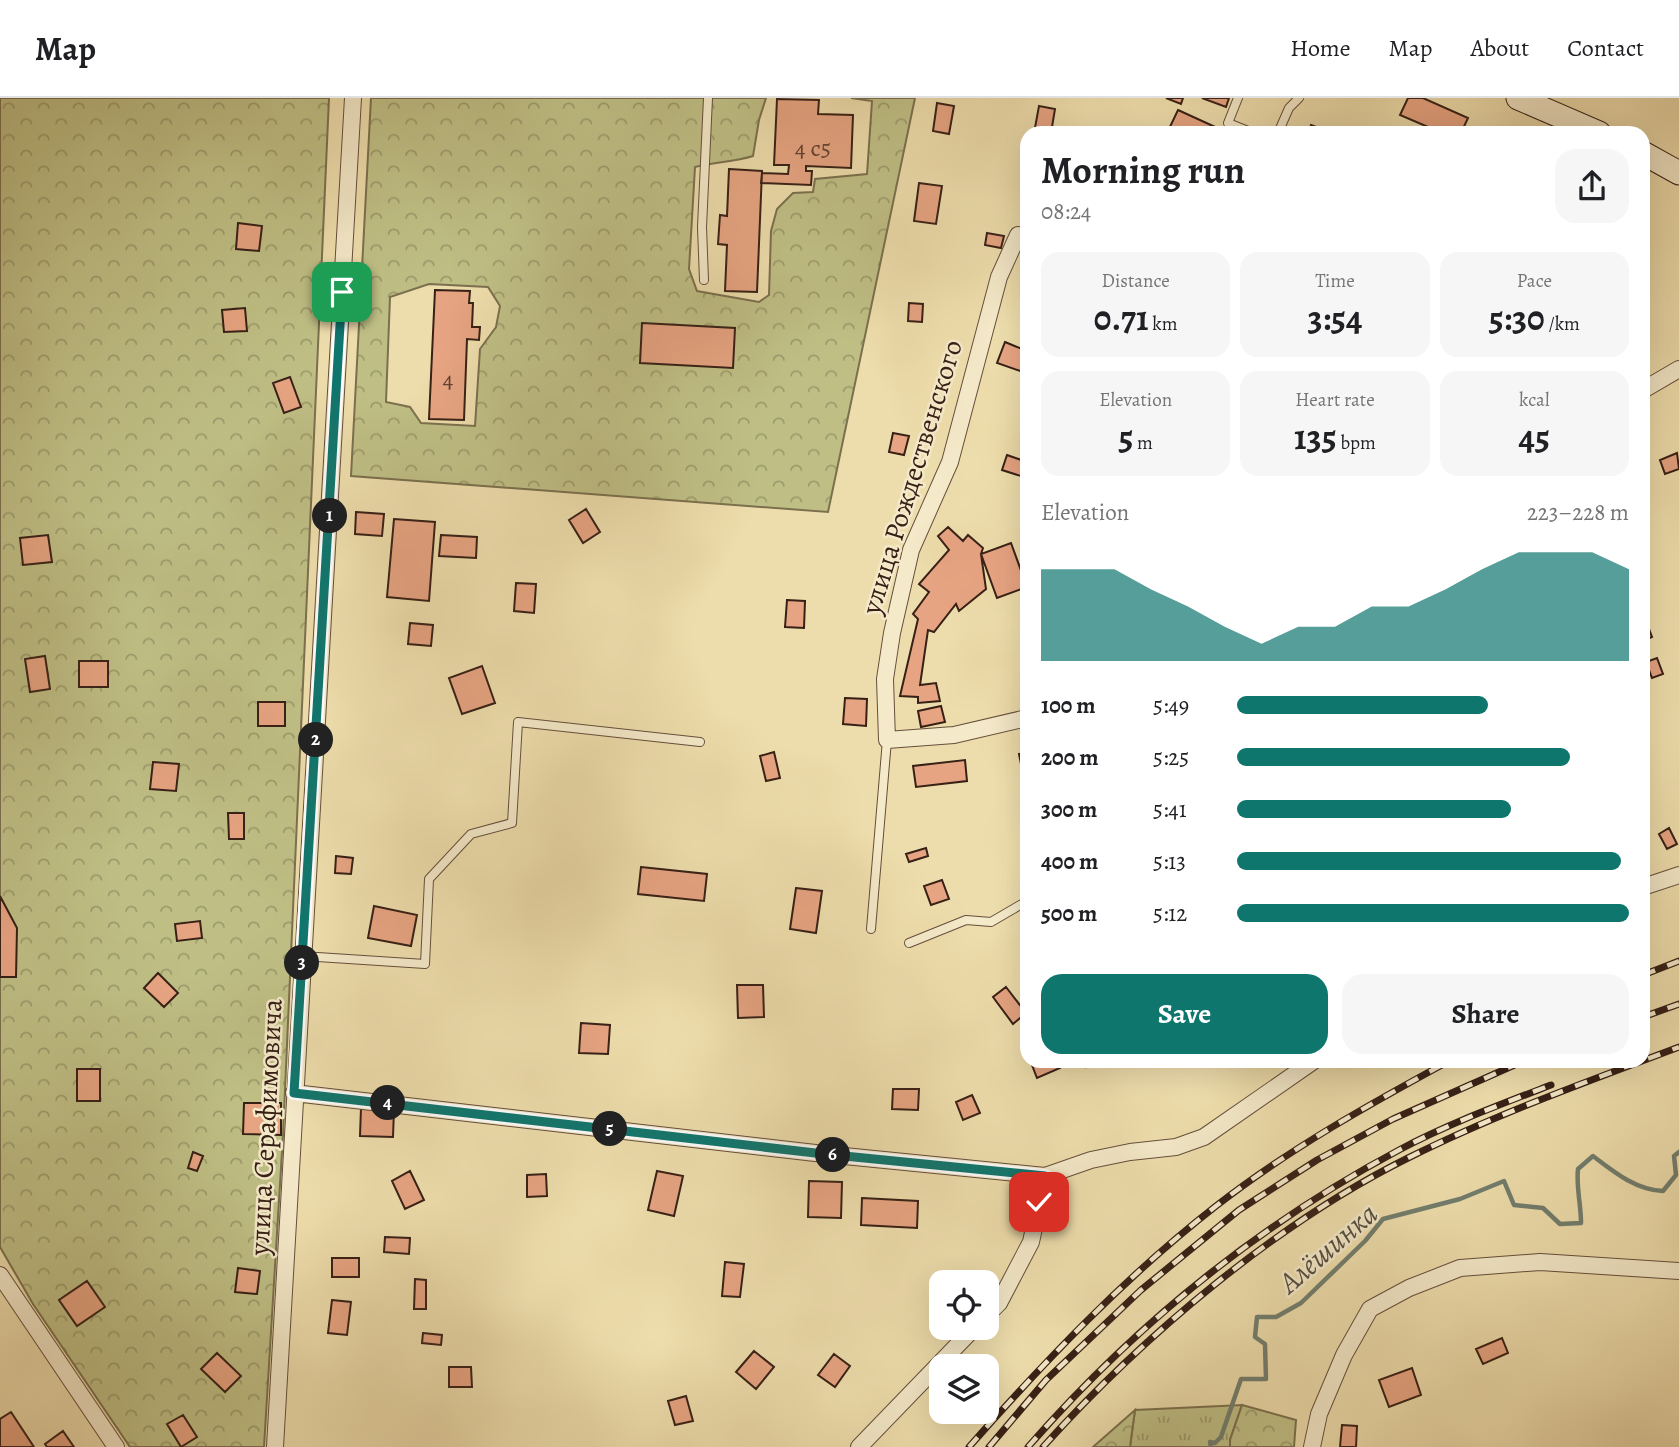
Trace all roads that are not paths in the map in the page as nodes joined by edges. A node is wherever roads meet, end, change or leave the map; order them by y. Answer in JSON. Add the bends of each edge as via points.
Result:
{"nodes":[{"id":1,"x":353,"y":98,"type":"edge"},
{"id":2,"x":708,"y":98,"type":"edge"},
{"id":3,"x":1238,"y":98,"type":"edge"},
{"id":4,"x":1299,"y":98,"type":"edge"},
{"id":5,"x":1532,"y":101,"type":"edge"},
{"id":6,"x":1236,"y":126,"type":"edge"},
{"id":7,"x":1281,"y":126,"type":"edge"},
{"id":8,"x":1584,"y":126,"type":"edge"},
{"id":9,"x":1650,"y":157,"type":"edge"},
{"id":10,"x":1679,"y":173,"type":"edge"},
{"id":11,"x":1020,"y":240,"type":"edge"},
{"id":12,"x":704,"y":280,"type":"dead end"},
{"id":13,"x":1679,"y":369,"type":"edge"},
{"id":14,"x":1650,"y":386,"type":"edge"},
{"id":15,"x":1020,"y":720,"type":"edge"},
{"id":16,"x":887,"y":740,"type":"junction"},
{"id":17,"x":700,"y":742,"type":"dead end"},
{"id":18,"x":1679,"y":875,"type":"edge"},
{"id":19,"x":1650,"y":885,"type":"edge"},
{"id":20,"x":1020,"y":905,"type":"edge"},
{"id":21,"x":871,"y":929,"type":"dead end"},
{"id":22,"x":909,"y":943,"type":"dead end"},
{"id":23,"x":302,"y":956,"type":"junction"},
{"id":24,"x":1303,"y":1068,"type":"edge"},
{"id":25,"x":294,"y":1093,"type":"junction"},
{"id":26,"x":1045,"y":1176,"type":"junction"},
{"id":27,"x":1679,"y":1272,"type":"edge"},
{"id":28,"x":0,"y":1275,"type":"edge"},
{"id":29,"x":999,"y":1303,"type":"edge"},
{"id":30,"x":962,"y":1340,"type":"edge"},
{"id":31,"x":116,"y":1447,"type":"edge"},
{"id":32,"x":275,"y":1447,"type":"edge"},
{"id":33,"x":859,"y":1447,"type":"edge"},
{"id":34,"x":1312,"y":1447,"type":"edge"}],
"edges":[{"from":1,"to":23,"type":"street","name":"улица Серафимовича"},
{"from":2,"to":12,"type":"lane"},
{"from":3,"to":6,"type":"lane","via":[[1228,123]]},
{"from":4,"to":7,"type":"lane"},
{"from":5,"to":8,"type":"main road"},
{"from":9,"to":10,"type":"main road"},
{"from":11,"to":16,"type":"street","name":"улица Рождественского","via":[[999,277],[950,462],[911,550],[885,679]]},
{"from":13,"to":14,"type":"street"},
{"from":15,"to":16,"type":"street","via":[[954,735]]},
{"from":16,"to":21,"type":"lane"},
{"from":17,"to":23,"type":"lane","via":[[518,722],[512,823],[471,834],[429,878],[425,964]]},
{"from":18,"to":19,"type":"street"},
{"from":20,"to":22,"type":"lane","via":[[991,922],[966,920]]},
{"from":23,"to":25,"type":"street","name":"улица Серафимовича"},
{"from":24,"to":26,"type":"street","via":[[1204,1137],[1176,1147],[1091,1160]]},
{"from":25,"to":26,"type":"street"},
{"from":25,"to":32,"type":"street","name":"улица Серафимовича"},
{"from":26,"to":29,"type":"street","via":[[1031,1242]]},
{"from":27,"to":34,"type":"street","via":[[1540,1262],[1460,1268],[1409,1288],[1370,1309],[1319,1414]]},
{"from":28,"to":31,"type":"street"},
{"from":30,"to":33,"type":"street"}]}
